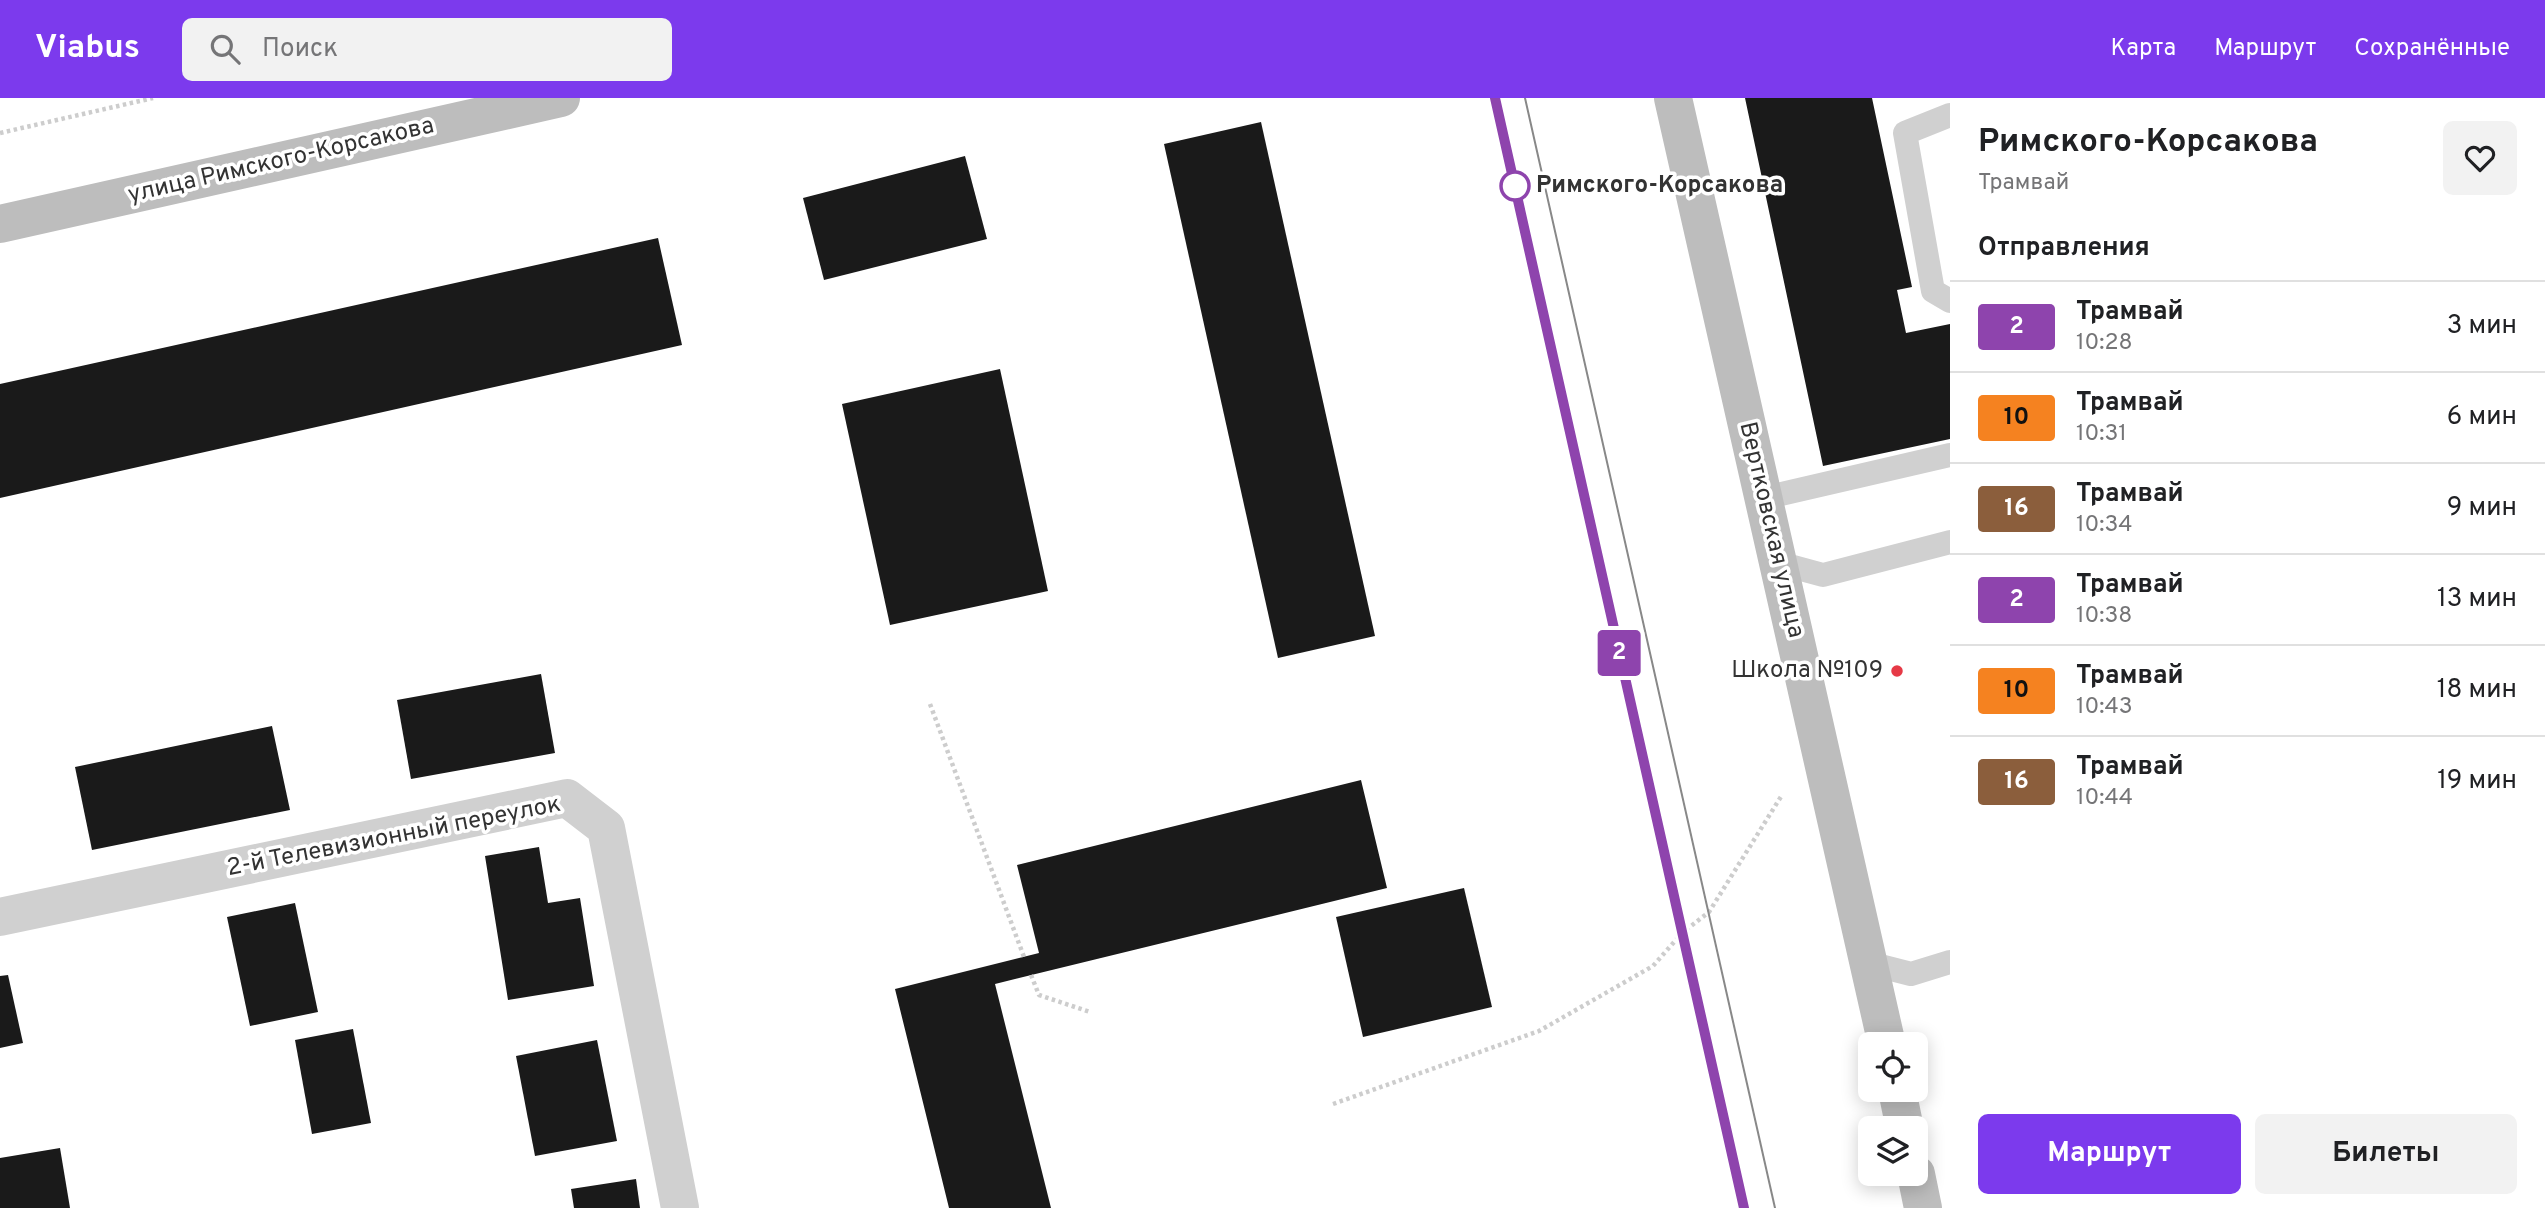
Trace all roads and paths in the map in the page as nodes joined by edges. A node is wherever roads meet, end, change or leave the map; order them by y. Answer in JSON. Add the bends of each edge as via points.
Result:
{"nodes":[{"id":1,"x":153,"y":98,"type":"edge"},
{"id":2,"x":561,"y":98,"type":"edge"},
{"id":3,"x":1673,"y":98,"type":"edge"},
{"id":4,"x":1950,"y":115,"type":"edge"},
{"id":5,"x":0,"y":133,"type":"edge"},
{"id":6,"x":0,"y":224,"type":"edge"},
{"id":7,"x":1950,"y":301,"type":"edge"},
{"id":8,"x":1950,"y":455,"type":"edge"},
{"id":9,"x":1764,"y":498,"type":"junction"},
{"id":10,"x":1950,"y":542,"type":"edge"},
{"id":11,"x":1779,"y":564,"type":"junction"},
{"id":12,"x":930,"y":704,"type":"dead end"},
{"id":13,"x":1827,"y":776,"type":"junction"},
{"id":14,"x":0,"y":917,"type":"edge"},
{"id":15,"x":1024,"y":957,"type":"dead end"},
{"id":16,"x":1950,"y":962,"type":"edge"},
{"id":17,"x":1868,"y":963,"type":"junction"},
{"id":18,"x":1031,"y":975,"type":"dead end"},
{"id":19,"x":1090,"y":1012,"type":"dead end"},
{"id":20,"x":1883,"y":1032,"type":"edge"},
{"id":21,"x":1333,"y":1104,"type":"dead end"},
{"id":22,"x":1918,"y":1186,"type":"edge"},
{"id":23,"x":680,"y":1208,"type":"edge"},
{"id":24,"x":1923,"y":1208,"type":"edge"}],
"edges":[{"from":1,"to":5,"type":"path"},
{"from":2,"to":6,"type":"street","name":"улица Римского-Корсакова"},
{"from":3,"to":9,"type":"street","name":"Вертковская улица"},
{"from":4,"to":7,"type":"lane","via":[[1905,133],[1933,291]]},
{"from":8,"to":9,"type":"lane"},
{"from":9,"to":11,"type":"street","name":"Вертковская улица"},
{"from":10,"to":11,"type":"lane","via":[[1823,575]]},
{"from":11,"to":13,"type":"street","name":"Вертковская улица"},
{"from":12,"to":15,"type":"path"},
{"from":13,"to":17,"type":"street","name":"Вертковская улица"},
{"from":13,"to":21,"type":"path","via":[[1780,796],[1709,912],[1653,965],[1539,1031]]},
{"from":14,"to":23,"type":"street","name":"2-й Телевизионный переулок","via":[[567,798],[606,828]]},
{"from":16,"to":17,"type":"lane","via":[[1911,974]]},
{"from":17,"to":20,"type":"street","name":"Вертковская улица"},
{"from":18,"to":19,"type":"path","via":[[1039,995]]},
{"from":22,"to":24,"type":"street"}]}
